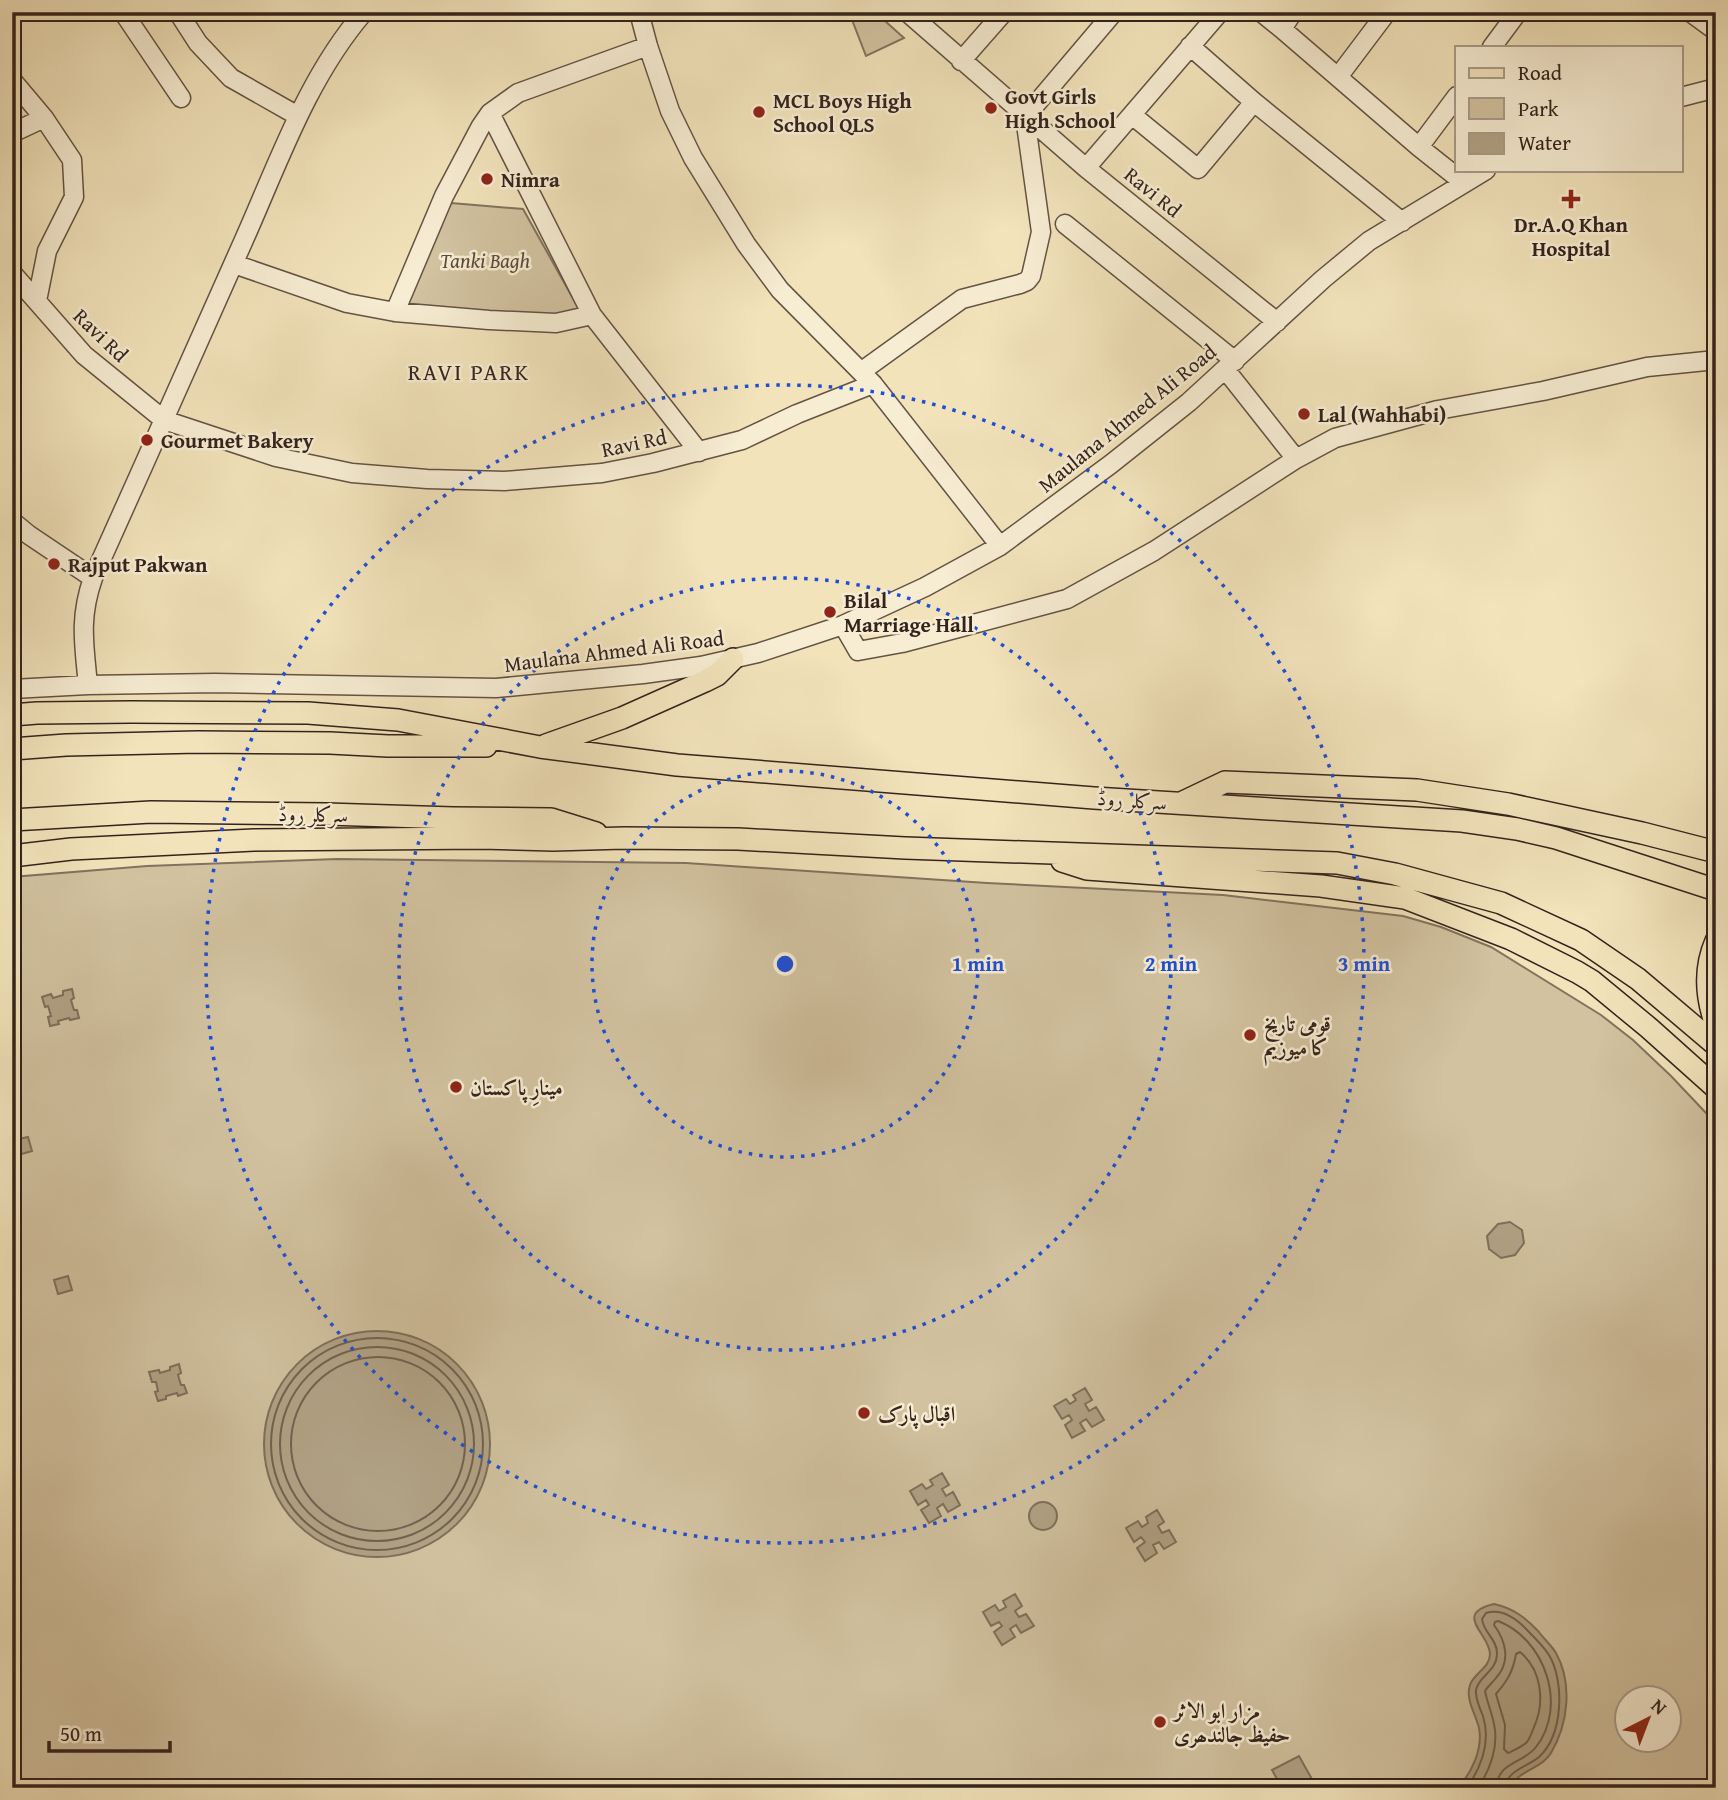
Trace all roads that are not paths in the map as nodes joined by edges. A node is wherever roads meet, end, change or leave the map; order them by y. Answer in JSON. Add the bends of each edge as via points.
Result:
{"nodes":[{"id":1,"x":124,"y":12,"type":"edge"},
{"id":2,"x":178,"y":12,"type":"edge"},
{"id":3,"x":364,"y":12,"type":"edge"},
{"id":4,"x":639,"y":12,"type":"edge"},
{"id":5,"x":907,"y":12,"type":"edge"},
{"id":6,"x":1004,"y":12,"type":"edge"},
{"id":7,"x":1114,"y":12,"type":"edge"},
{"id":8,"x":1220,"y":12,"type":"edge"},
{"id":9,"x":1261,"y":12,"type":"edge"},
{"id":10,"x":1293,"y":12,"type":"edge"},
{"id":11,"x":1388,"y":12,"type":"edge"},
{"id":12,"x":1518,"y":12,"type":"edge"},
{"id":13,"x":1690,"y":12,"type":"edge"},
{"id":14,"x":1282,"y":29,"type":"junction"},
{"id":15,"x":1716,"y":31,"type":"edge"},
{"id":16,"x":648,"y":46,"type":"junction"},
{"id":17,"x":1190,"y":46,"type":"junction"},
{"id":18,"x":1493,"y":46,"type":"edge"},
{"id":19,"x":961,"y":61,"type":"junction"},
{"id":20,"x":1338,"y":77,"type":"junction"},
{"id":21,"x":12,"y":80,"type":"edge"},
{"id":22,"x":1716,"y":88,"type":"edge"},
{"id":23,"x":1682,"y":97,"type":"edge"},
{"id":24,"x":181,"y":98,"type":"dead end"},
{"id":25,"x":1455,"y":99,"type":"edge"},
{"id":26,"x":1254,"y":102,"type":"junction"},
{"id":27,"x":490,"y":113,"type":"junction"},
{"id":28,"x":1132,"y":115,"type":"junction"},
{"id":29,"x":298,"y":116,"type":"junction"},
{"id":30,"x":1025,"y":117,"type":"junction"},
{"id":31,"x":44,"y":118,"type":"junction"},
{"id":32,"x":12,"y":133,"type":"edge"},
{"id":33,"x":1419,"y":147,"type":"junction"},
{"id":34,"x":1086,"y":168,"type":"junction"},
{"id":35,"x":1482,"y":172,"type":"edge"},
{"id":36,"x":1463,"y":182,"type":"junction"},
{"id":37,"x":1402,"y":222,"type":"junction"},
{"id":38,"x":1065,"y":224,"type":"dead end"},
{"id":39,"x":234,"y":264,"type":"junction"},
{"id":40,"x":12,"y":273,"type":"edge"},
{"id":41,"x":37,"y":301,"type":"junction"},
{"id":42,"x":396,"y":312,"type":"junction"},
{"id":43,"x":592,"y":315,"type":"junction"},
{"id":44,"x":1278,"y":322,"type":"junction"},
{"id":45,"x":1716,"y":360,"type":"edge"},
{"id":46,"x":1230,"y":365,"type":"junction"},
{"id":47,"x":867,"y":378,"type":"junction"},
{"id":48,"x":164,"y":421,"type":"junction"},
{"id":49,"x":699,"y":452,"type":"junction"},
{"id":50,"x":1296,"y":459,"type":"junction"},
{"id":51,"x":12,"y":521,"type":"edge"},
{"id":52,"x":1000,"y":546,"type":"junction"},
{"id":53,"x":93,"y":578,"type":"junction"},
{"id":54,"x":843,"y":625,"type":"junction"},
{"id":55,"x":733,"y":659,"type":"junction"},
{"id":56,"x":310,"y":684,"type":"junction"},
{"id":57,"x":88,"y":685,"type":"junction"},
{"id":58,"x":12,"y":689,"type":"edge"},
{"id":59,"x":308,"y":713,"type":"junction"},
{"id":60,"x":12,"y":715,"type":"edge"},
{"id":61,"x":540,"y":747,"type":"junction"},
{"id":62,"x":12,"y":749,"type":"edge"},
{"id":63,"x":1180,"y":804,"type":"junction"},
{"id":64,"x":12,"y":820,"type":"edge"},
{"id":65,"x":612,"y":838,"type":"junction"},
{"id":66,"x":1029,"y":852,"type":"junction"},
{"id":67,"x":1716,"y":852,"type":"edge"},
{"id":68,"x":12,"y":856,"type":"edge"},
{"id":69,"x":1716,"y":890,"type":"edge"},
{"id":70,"x":1716,"y":941,"type":"edge"},
{"id":71,"x":1716,"y":1025,"type":"edge"},
{"id":72,"x":1716,"y":1045,"type":"edge"},
{"id":73,"x":1716,"y":1088,"type":"edge"}],
"edges":[{"from":1,"to":24,"type":"street"},
{"from":2,"to":29,"type":"street","via":[[198,43],[231,78]]},
{"from":3,"to":29,"type":"street","via":[[345,34]]},
{"from":4,"to":16,"type":"street"},
{"from":5,"to":19,"type":"street","name":"Ravi Rd"},
{"from":6,"to":19,"type":"street"},
{"from":7,"to":30,"type":"street"},
{"from":8,"to":17,"type":"street"},
{"from":9,"to":14,"type":"street"},
{"from":10,"to":14,"type":"street"},
{"from":11,"to":20,"type":"street"},
{"from":12,"to":18,"type":"street"},
{"from":13,"to":15,"type":"street"},
{"from":14,"to":20,"type":"street"},
{"from":16,"to":27,"type":"street","via":[[518,93]]},
{"from":16,"to":47,"type":"street","via":[[670,111],[693,158],[746,244],[780,290]]},
{"from":17,"to":26,"type":"street"},
{"from":17,"to":28,"type":"street"},
{"from":19,"to":30,"type":"street","name":"Ravi Rd"},
{"from":20,"to":33,"type":"street"},
{"from":21,"to":31,"type":"street"},
{"from":22,"to":23,"type":"street"},
{"from":25,"to":33,"type":"street"},
{"from":26,"to":28,"type":"street","via":[[1198,169]]},
{"from":26,"to":37,"type":"street"},
{"from":27,"to":42,"type":"street","via":[[444,196]]},
{"from":27,"to":43,"type":"street"},
{"from":28,"to":34,"type":"street"},
{"from":29,"to":39,"type":"street"},
{"from":30,"to":34,"type":"street","name":"Ravi Rd"},
{"from":30,"to":47,"type":"street","name":"Ravi Rd","via":[[1041,232],[1031,275],[1020,284],[962,299]]},
{"from":31,"to":32,"type":"street"},
{"from":31,"to":41,"type":"street","via":[[72,160],[74,197],[47,251]]},
{"from":33,"to":36,"type":"street"},
{"from":34,"to":44,"type":"street","name":"Ravi Rd"},
{"from":35,"to":36,"type":"street","name":"Maulana Ahmed Ali Road"},
{"from":36,"to":37,"type":"street","name":"Maulana Ahmed Ali Road"},
{"from":37,"to":44,"type":"street","name":"Maulana Ahmed Ali Road","via":[[1369,241]]},
{"from":38,"to":46,"type":"street"},
{"from":39,"to":42,"type":"street","via":[[347,303]]},
{"from":39,"to":48,"type":"street"},
{"from":40,"to":41,"type":"street","name":"Ravi Rd"},
{"from":41,"to":48,"type":"street","name":"Ravi Rd","via":[[84,355]]},
{"from":42,"to":43,"type":"street","via":[[556,323]]},
{"from":43,"to":49,"type":"street"},
{"from":44,"to":46,"type":"street","name":"Maulana Ahmed Ali Road"},
{"from":45,"to":50,"type":"street","via":[[1647,367],[1438,410],[1335,438]]},
{"from":46,"to":50,"type":"street"},
{"from":46,"to":52,"type":"street","name":"Maulana Ahmed Ali Road","via":[[1131,449]]},
{"from":47,"to":49,"type":"street","name":"Ravi Rd","via":[[741,440]]},
{"from":47,"to":52,"type":"street"},
{"from":48,"to":49,"type":"street","name":"Ravi Rd","via":[[276,457],[352,473],[427,479],[505,481],[602,473]]},
{"from":48,"to":53,"type":"street"},
{"from":50,"to":54,"type":"street","via":[[1154,551],[1067,599],[858,651]]},
{"from":51,"to":53,"type":"street"},
{"from":52,"to":54,"type":"street","name":"Maulana Ahmed Ali Road"},
{"from":53,"to":57,"type":"street","via":[[83,625]]},
{"from":54,"to":55,"type":"street","name":"Maulana Ahmed Ali Road"},
{"from":55,"to":56,"type":"street","name":"Maulana Ahmed Ali Road","via":[[643,674],[496,688]]},
{"from":55,"to":61,"type":"main road","via":[[705,681],[622,718]]},
{"from":56,"to":57,"type":"street","name":"Maulana Ahmed Ali Road"},
{"from":56,"to":59,"type":"street"},
{"from":57,"to":58,"type":"street","name":"Maulana Ahmed Ali Road"},
{"from":59,"to":60,"type":"main road","name":"سرکلر روڈ"},
{"from":59,"to":61,"type":"main road","name":"سرکلر روڈ","via":[[398,720]]},
{"from":61,"to":62,"type":"main road","name":"سرکلر روڈ","via":[[198,742]]},
{"from":61,"to":63,"type":"main road","name":"سرکلر روڈ","via":[[677,765]]},
{"from":63,"to":67,"type":"main road","via":[[1225,782],[1416,790],[1508,804]]},
{"from":63,"to":69,"type":"main road","name":"سرکلر روڈ","via":[[1462,821],[1517,829]]},
{"from":64,"to":65,"type":"main road","name":"سرکلر روڈ","via":[[151,812],[551,819]]},
{"from":65,"to":66,"type":"main road","name":"سرکلر روڈ"},
{"from":65,"to":68,"type":"main road","name":"سرکلر روڈ","via":[[254,840]]},
{"from":66,"to":72,"type":"main road","name":"سرکلر روڈ","via":[[1337,863],[1501,902],[1581,940],[1638,979]]},
{"from":66,"to":73,"type":"main road","via":[[1087,869],[1321,886],[1405,898],[1511,939],[1592,981]]},
{"from":70,"to":71,"type":"main road","via":[[1709,960],[1707,993]]}]}
